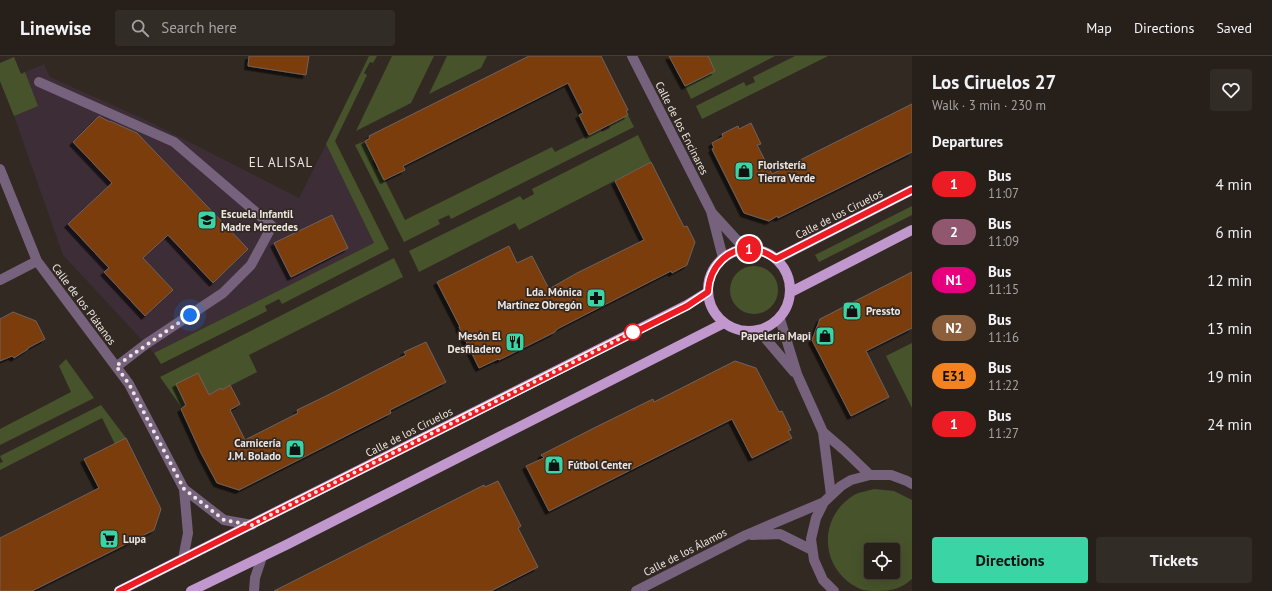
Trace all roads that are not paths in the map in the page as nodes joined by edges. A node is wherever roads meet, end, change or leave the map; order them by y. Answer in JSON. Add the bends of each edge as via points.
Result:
{"nodes":[{"id":1,"x":632,"y":56,"type":"edge"},
{"id":2,"x":39,"y":82,"type":"dead end"},
{"id":3,"x":0,"y":169,"type":"edge"},
{"id":4,"x":912,"y":190,"type":"edge"},
{"id":5,"x":711,"y":211,"type":"junction"},
{"id":6,"x":912,"y":230,"type":"edge"},
{"id":7,"x":745,"y":249,"type":"junction"},
{"id":8,"x":723,"y":258,"type":"junction"},
{"id":9,"x":776,"y":259,"type":"junction"},
{"id":10,"x":37,"y":261,"type":"junction"},
{"id":11,"x":0,"y":280,"type":"edge"},
{"id":12,"x":708,"y":292,"type":"junction"},
{"id":13,"x":791,"y":292,"type":"junction"},
{"id":14,"x":780,"y":319,"type":"junction"},
{"id":15,"x":724,"y":323,"type":"junction"},
{"id":16,"x":759,"y":331,"type":"junction"},
{"id":17,"x":116,"y":366,"type":"junction"},
{"id":18,"x":797,"y":374,"type":"junction"},
{"id":19,"x":823,"y":432,"type":"junction"},
{"id":20,"x":870,"y":475,"type":"junction"},
{"id":21,"x":912,"y":484,"type":"edge"},
{"id":22,"x":184,"y":489,"type":"junction"},
{"id":23,"x":827,"y":499,"type":"junction"},
{"id":24,"x":252,"y":525,"type":"junction"},
{"id":25,"x":746,"y":535,"type":"junction"},
{"id":26,"x":812,"y":550,"type":"junction"},
{"id":27,"x":262,"y":557,"type":"junction"},
{"id":28,"x":183,"y":559,"type":"junction"},
{"id":29,"x":198,"y":590,"type":"edge"},
{"id":30,"x":119,"y":591,"type":"edge"},
{"id":31,"x":254,"y":591,"type":"edge"},
{"id":32,"x":636,"y":591,"type":"edge"},
{"id":33,"x":834,"y":591,"type":"edge"}],
"edges":[{"from":1,"to":5,"type":"street","name":"Calle de los Encinares"},
{"from":2,"to":17,"type":"street","via":[[174,142],[272,226],[250,265],[223,293]]},
{"from":3,"to":10,"type":"street","name":"Calle de los Plátanos"},
{"from":4,"to":9,"type":"main road","name":"Calle de los Ciruelos"},
{"from":5,"to":7,"type":"street","name":"Calle de los Encinares"},
{"from":5,"to":8,"type":"street","name":"Calle de los Encinares"},
{"from":6,"to":13,"type":"main road"},
{"from":7,"to":8,"type":"main road"},
{"from":7,"to":9,"type":"main road","via":[[756,249]]},
{"from":8,"to":12,"type":"main road","via":[[712,272]]},
{"from":9,"to":13,"type":"main road","via":[[789,278]]},
{"from":10,"to":11,"type":"street"},
{"from":10,"to":17,"type":"street","name":"Calle de los Plátanos"},
{"from":12,"to":15,"type":"main road","via":[[712,309]]},
{"from":12,"to":24,"type":"main road","name":"Calle de los Ciruelos","via":[[687,306]]},
{"from":13,"to":14,"type":"main road","via":[[787,308]]},
{"from":14,"to":16,"type":"main road"},
{"from":14,"to":18,"type":"street"},
{"from":15,"to":16,"type":"main road","via":[[745,332]]},
{"from":15,"to":27,"type":"main road"},
{"from":16,"to":18,"type":"street"},
{"from":17,"to":22,"type":"street","name":"Calle de los Plátanos","via":[[129,384]]},
{"from":18,"to":19,"type":"street"},
{"from":19,"to":20,"type":"street"},
{"from":19,"to":23,"type":"street"},
{"from":20,"to":21,"type":"street","via":[[891,476]]},
{"from":20,"to":23,"type":"street","via":[[851,480]]},
{"from":22,"to":24,"type":"street","name":"Calle de los Plátanos","via":[[224,520]]},
{"from":22,"to":28,"type":"street","name":"Calle de los Plátanos","via":[[188,533]]},
{"from":23,"to":25,"type":"street","name":"Calle de los Álamos"},
{"from":23,"to":26,"type":"street","via":[[816,518],[811,539]]},
{"from":24,"to":28,"type":"main road","name":"Calle de los Ciruelos"},
{"from":25,"to":26,"type":"street","name":"Calle de los Álamos","via":[[780,534]]},
{"from":25,"to":32,"type":"street","name":"Calle de los Álamos"},
{"from":26,"to":33,"type":"street","via":[[823,580]]},
{"from":27,"to":29,"type":"main road"},
{"from":27,"to":31,"type":"street","via":[[255,578]]},
{"from":28,"to":30,"type":"main road","name":"Calle de los Ciruelos"}]}
